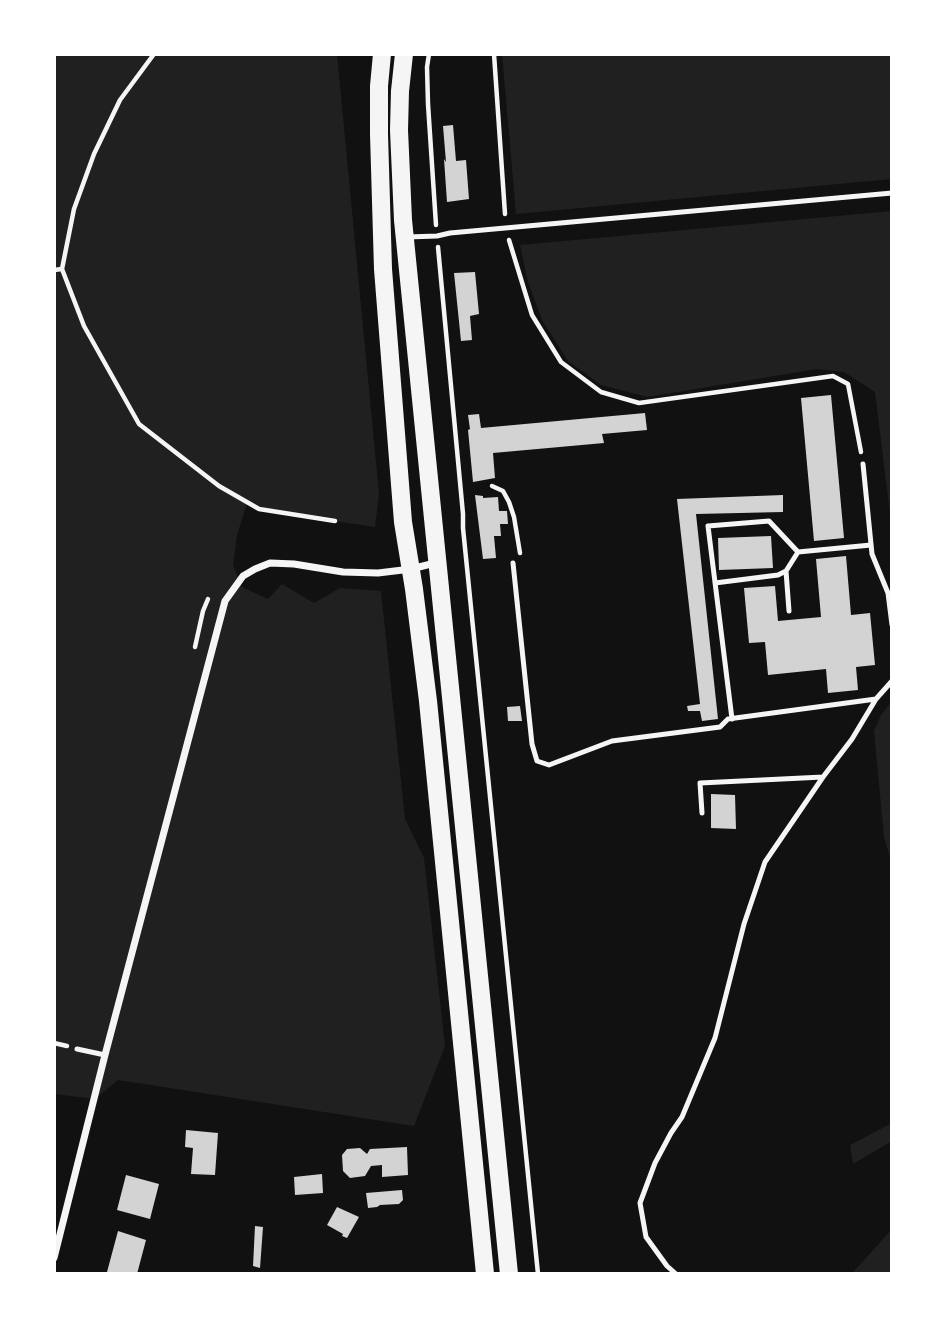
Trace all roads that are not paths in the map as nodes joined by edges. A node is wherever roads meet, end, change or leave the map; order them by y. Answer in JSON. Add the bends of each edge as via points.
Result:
{"nodes":[{"id":1,"x":382,"y":54,"type":"edge"},
{"id":2,"x":404,"y":54,"type":"edge"},
{"id":3,"x":892,"y":193,"type":"edge"},
{"id":4,"x":404,"y":236,"type":"junction"},
{"id":5,"x":863,"y":464,"type":"road end"},
{"id":6,"x":871,"y":545,"type":"junction"},
{"id":7,"x":798,"y":552,"type":"junction"},
{"id":8,"x":436,"y":563,"type":"junction"},
{"id":9,"x":513,"y":564,"type":"road end"},
{"id":10,"x":411,"y":569,"type":"junction"},
{"id":11,"x":786,"y":571,"type":"junction"},
{"id":12,"x":715,"y":583,"type":"junction"},
{"id":13,"x":789,"y":611,"type":"dead end"},
{"id":14,"x":892,"y":625,"type":"edge"},
{"id":15,"x":892,"y":681,"type":"edge"},
{"id":16,"x":876,"y":699,"type":"junction"},
{"id":17,"x":732,"y":719,"type":"junction"},
{"id":18,"x":823,"y":777,"type":"junction"},
{"id":19,"x":702,"y":813,"type":"dead end"},
{"id":20,"x":77,"y":1048,"type":"dead end"},
{"id":21,"x":105,"y":1055,"type":"junction"},
{"id":22,"x":57,"y":1236,"type":"edge"},
{"id":23,"x":54,"y":1258,"type":"edge"},
{"id":24,"x":485,"y":1274,"type":"edge"},
{"id":25,"x":509,"y":1274,"type":"edge"},
{"id":26,"x":676,"y":1274,"type":"edge"}],
"edges":[{"from":1,"to":10,"type":"main road","via":[[383,269],[403,522]]},
{"from":2,"to":4,"type":"main road","via":[[399,130]]},
{"from":3,"to":4,"type":"lane"},
{"from":4,"to":8,"type":"main road"},
{"from":5,"to":6,"type":"lane"},
{"from":6,"to":7,"type":"lane"},
{"from":6,"to":14,"type":"lane","via":[[888,593]]},
{"from":7,"to":11,"type":"lane"},
{"from":7,"to":12,"type":"lane","via":[[769,521],[708,526]]},
{"from":8,"to":10,"type":"street"},
{"from":8,"to":25,"type":"main road"},
{"from":9,"to":17,"type":"lane","via":[[537,761],[549,765],[612,741],[720,727]]},
{"from":10,"to":21,"type":"street","via":[[343,572],[270,563],[243,576],[225,601]]},
{"from":10,"to":24,"type":"main road"},
{"from":11,"to":12,"type":"lane"},
{"from":11,"to":13,"type":"lane"},
{"from":12,"to":17,"type":"lane"},
{"from":15,"to":16,"type":"lane"},
{"from":16,"to":17,"type":"lane"},
{"from":16,"to":18,"type":"lane"},
{"from":18,"to":19,"type":"lane","via":[[700,783]]},
{"from":18,"to":26,"type":"lane","via":[[765,862],[715,1038],[640,1203],[646,1237]]},
{"from":20,"to":21,"type":"lane"},
{"from":21,"to":22,"type":"street"},
{"from":22,"to":23,"type":"street"}]}
